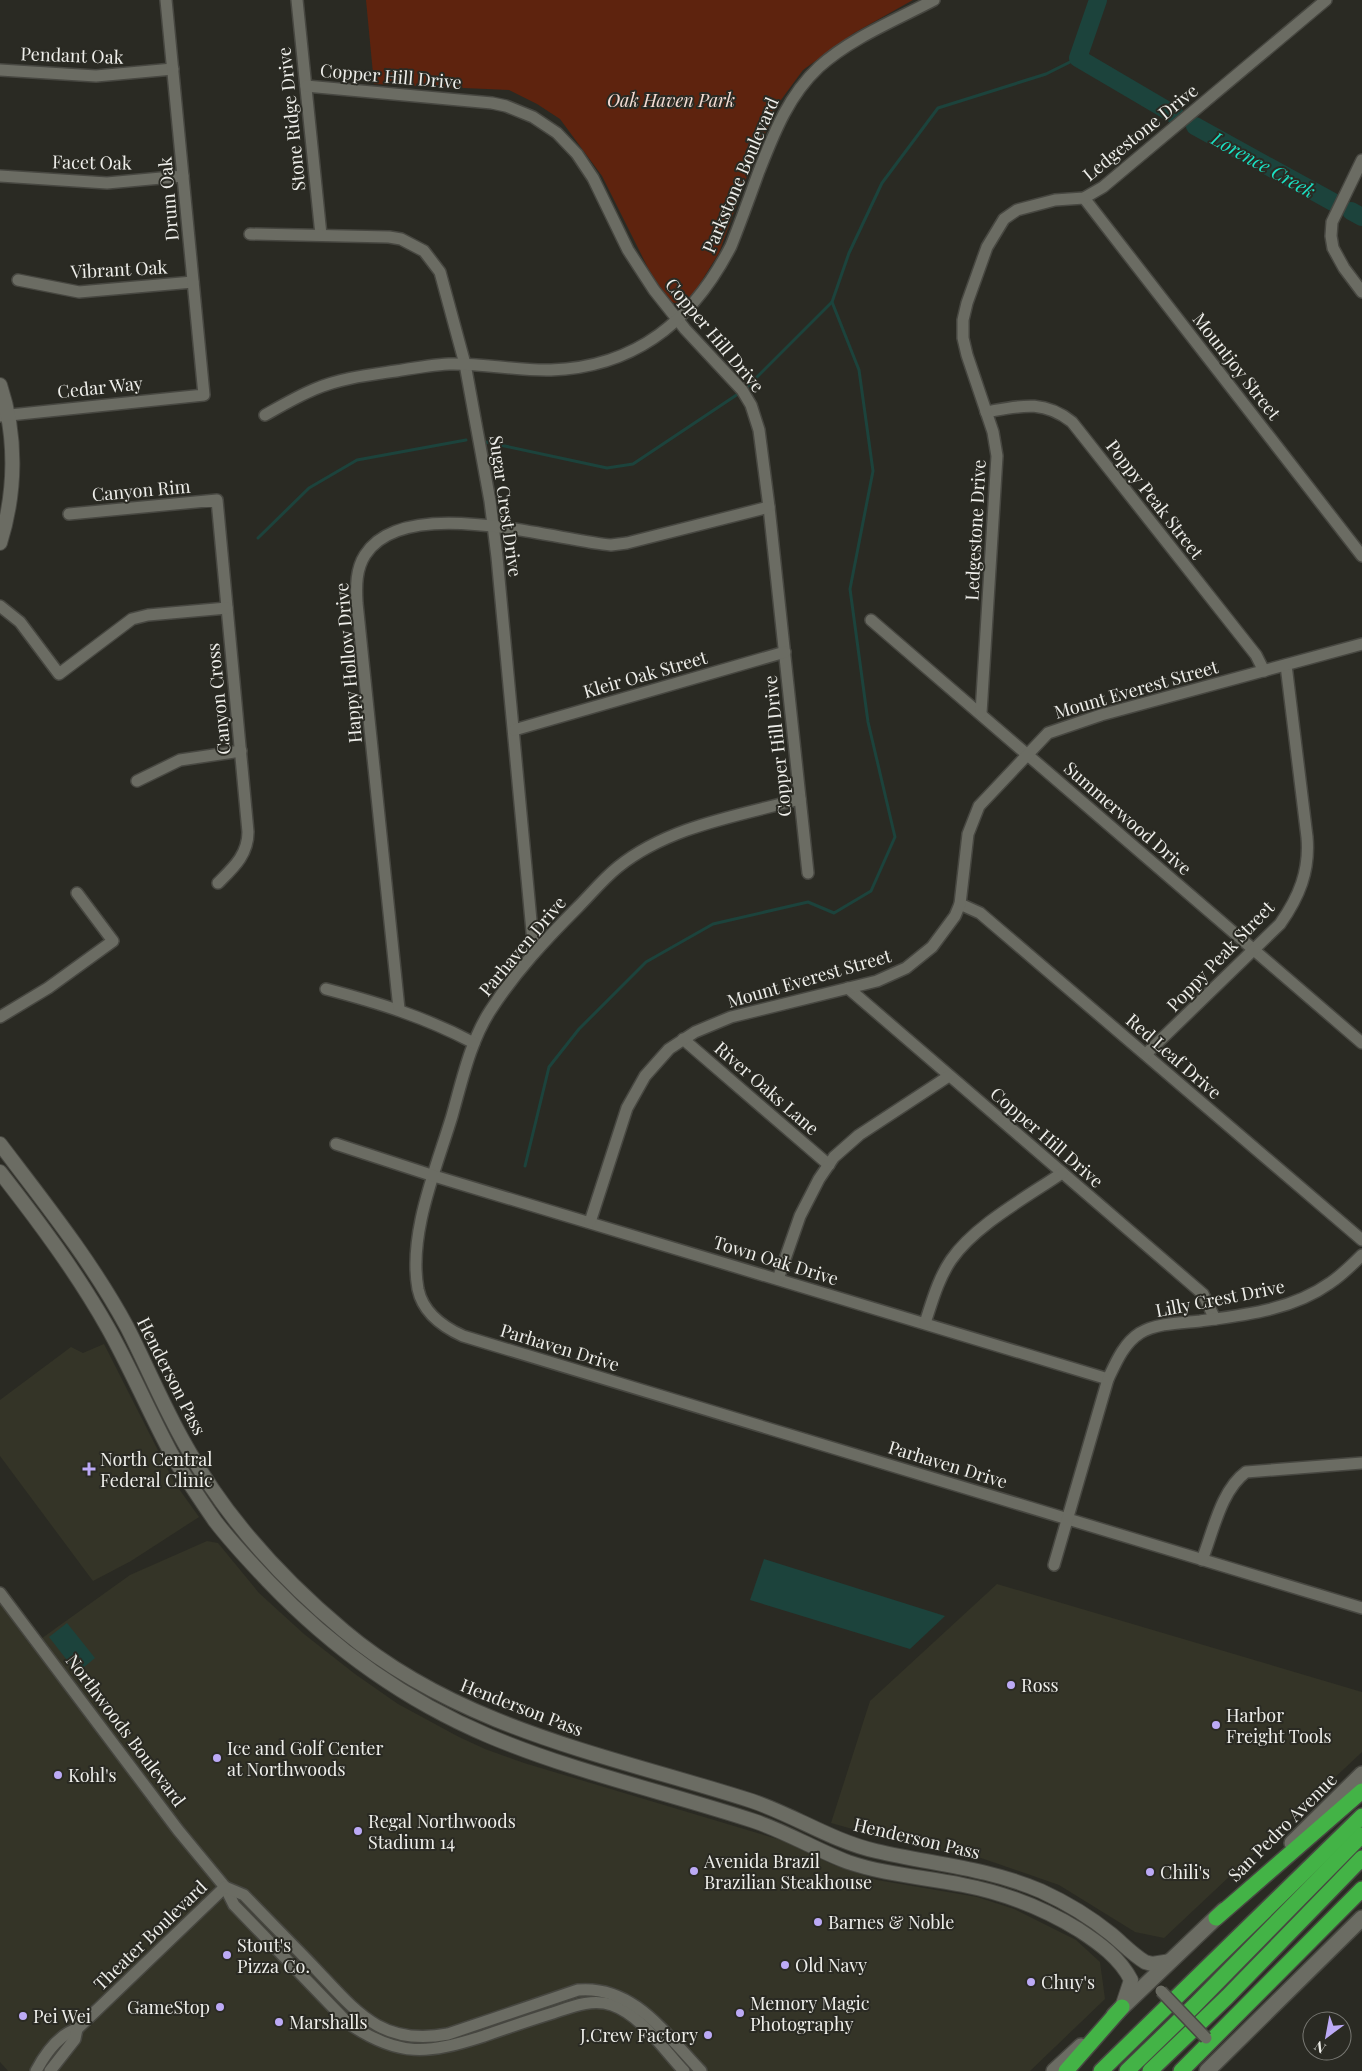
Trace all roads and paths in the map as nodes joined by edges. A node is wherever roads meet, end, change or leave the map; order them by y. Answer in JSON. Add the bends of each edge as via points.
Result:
{"nodes":[{"id":1,"x":166,"y":0,"type":"edge"},
{"id":2,"x":296,"y":0,"type":"edge"},
{"id":3,"x":934,"y":0,"type":"edge"},
{"id":4,"x":1326,"y":0,"type":"edge"},
{"id":5,"x":173,"y":69,"type":"junction"},
{"id":6,"x":0,"y":70,"type":"edge"},
{"id":7,"x":306,"y":86,"type":"junction"},
{"id":8,"x":1362,"y":160,"type":"edge"},
{"id":9,"x":0,"y":176,"type":"edge"},
{"id":10,"x":183,"y":176,"type":"junction"},
{"id":11,"x":1084,"y":198,"type":"junction"},
{"id":12,"x":250,"y":234,"type":"dead end"},
{"id":13,"x":321,"y":235,"type":"junction"},
{"id":14,"x":18,"y":280,"type":"dead end"},
{"id":15,"x":193,"y":282,"type":"junction"},
{"id":16,"x":1362,"y":292,"type":"edge"},
{"id":17,"x":677,"y":319,"type":"junction"},
{"id":18,"x":465,"y":364,"type":"junction"},
{"id":19,"x":0,"y":386,"type":"edge"},
{"id":20,"x":204,"y":395,"type":"joint"},
{"id":21,"x":986,"y":412,"type":"junction"},
{"id":22,"x":4,"y":415,"type":"edge"},
{"id":23,"x":265,"y":415,"type":"dead end"},
{"id":24,"x":217,"y":500,"type":"joint"},
{"id":25,"x":769,"y":507,"type":"junction"},
{"id":26,"x":69,"y":514,"type":"dead end"},
{"id":27,"x":493,"y":525,"type":"junction"},
{"id":28,"x":0,"y":543,"type":"edge"},
{"id":29,"x":1362,"y":556,"type":"edge"},
{"id":30,"x":0,"y":606,"type":"edge"},
{"id":31,"x":227,"y":608,"type":"junction"},
{"id":32,"x":871,"y":620,"type":"dead end"},
{"id":33,"x":1362,"y":644,"type":"edge"},
{"id":34,"x":785,"y":652,"type":"junction"},
{"id":35,"x":1286,"y":665,"type":"junction"},
{"id":36,"x":1264,"y":671,"type":"junction"},
{"id":37,"x":981,"y":713,"type":"junction"},
{"id":38,"x":514,"y":730,"type":"junction"},
{"id":39,"x":241,"y":751,"type":"junction"},
{"id":40,"x":1028,"y":755,"type":"junction"},
{"id":41,"x":137,"y":781,"type":"dead end"},
{"id":42,"x":800,"y":799,"type":"junction"},
{"id":43,"x":808,"y":873,"type":"dead end"},
{"id":44,"x":218,"y":883,"type":"dead end"},
{"id":45,"x":76,"y":893,"type":"dead end"},
{"id":46,"x":960,"y":904,"type":"junction"},
{"id":47,"x":1255,"y":950,"type":"junction"},
{"id":48,"x":534,"y":952,"type":"junction"},
{"id":49,"x":848,"y":988,"type":"junction"},
{"id":50,"x":326,"y":989,"type":"dead end"},
{"id":51,"x":399,"y":1009,"type":"junction"},
{"id":52,"x":0,"y":1017,"type":"edge"},
{"id":53,"x":683,"y":1039,"type":"junction"},
{"id":54,"x":474,"y":1042,"type":"junction"},
{"id":55,"x":1362,"y":1043,"type":"edge"},
{"id":56,"x":1146,"y":1054,"type":"junction"},
{"id":57,"x":949,"y":1076,"type":"junction"},
{"id":58,"x":0,"y":1144,"type":"edge"},
{"id":59,"x":336,"y":1144,"type":"dead end"},
{"id":60,"x":829,"y":1165,"type":"junction"},
{"id":61,"x":0,"y":1172,"type":"edge"},
{"id":62,"x":1062,"y":1173,"type":"junction"},
{"id":63,"x":434,"y":1176,"type":"junction"},
{"id":64,"x":590,"y":1222,"type":"junction"},
{"id":65,"x":1362,"y":1240,"type":"edge"},
{"id":66,"x":1362,"y":1255,"type":"edge"},
{"id":67,"x":778,"y":1279,"type":"junction"},
{"id":68,"x":1215,"y":1319,"type":"junction"},
{"id":69,"x":925,"y":1323,"type":"junction"},
{"id":70,"x":1108,"y":1379,"type":"junction"},
{"id":71,"x":1362,"y":1463,"type":"edge"},
{"id":72,"x":1069,"y":1519,"type":"junction"},
{"id":73,"x":1202,"y":1560,"type":"junction"},
{"id":74,"x":1054,"y":1565,"type":"dead end"},
{"id":75,"x":0,"y":1594,"type":"edge"},
{"id":76,"x":1362,"y":1608,"type":"edge"},
{"id":77,"x":346,"y":1633,"type":"junction"},
{"id":78,"x":340,"y":1649,"type":"junction"},
{"id":79,"x":497,"y":1721,"type":"junction"},
{"id":80,"x":490,"y":1737,"type":"junction"},
{"id":81,"x":654,"y":1772,"type":"junction"},
{"id":82,"x":1362,"y":1774,"type":"edge"},
{"id":83,"x":649,"y":1789,"type":"junction"},
{"id":84,"x":1362,"y":1791,"type":"edge"},
{"id":85,"x":1362,"y":1816,"type":"edge"},
{"id":86,"x":1362,"y":1835,"type":"edge"},
{"id":87,"x":1362,"y":1858,"type":"edge"},
{"id":88,"x":1001,"y":1878,"type":"junction"},
{"id":89,"x":225,"y":1887,"type":"junction"},
{"id":90,"x":1362,"y":1889,"type":"edge"},
{"id":91,"x":996,"y":1893,"type":"junction"},
{"id":92,"x":1216,"y":1918,"type":"junction"},
{"id":93,"x":1362,"y":1918,"type":"edge"},
{"id":94,"x":1172,"y":1961,"type":"junction"},
{"id":95,"x":313,"y":1966,"type":"junction"},
{"id":96,"x":302,"y":1976,"type":"junction"},
{"id":97,"x":1156,"y":1985,"type":"junction"},
{"id":98,"x":1122,"y":2007,"type":"junction"},
{"id":99,"x":515,"y":2012,"type":"junction"},
{"id":100,"x":520,"y":2024,"type":"junction"},
{"id":101,"x":77,"y":2029,"type":"junction"},
{"id":102,"x":1206,"y":2038,"type":"dead end"},
{"id":103,"x":36,"y":2071,"type":"edge"},
{"id":104,"x":50,"y":2071,"type":"edge"},
{"id":105,"x":684,"y":2071,"type":"edge"},
{"id":106,"x":701,"y":2071,"type":"edge"},
{"id":107,"x":1054,"y":2071,"type":"edge"},
{"id":108,"x":1066,"y":2071,"type":"edge"},
{"id":109,"x":1101,"y":2071,"type":"edge"},
{"id":110,"x":1127,"y":2071,"type":"edge"},
{"id":111,"x":1150,"y":2071,"type":"edge"},
{"id":112,"x":1181,"y":2071,"type":"edge"},
{"id":113,"x":1207,"y":2071,"type":"edge"}],
"edges":[{"from":1,"to":5,"type":"street","name":"Drum Oak"},
{"from":2,"to":7,"type":"street","name":"Stone Ridge Drive"},
{"from":3,"to":17,"type":"street","name":"Parkstone Boulevard","via":[[854,42],[819,67],[799,88],[778,122],[723,262],[705,289]]},
{"from":4,"to":11,"type":"street","name":"Ledgestone Drive","via":[[1173,130],[1103,187]]},
{"from":5,"to":6,"type":"street","name":"Pendant Oak","via":[[96,76]]},
{"from":5,"to":10,"type":"street","name":"Drum Oak"},
{"from":7,"to":13,"type":"street","name":"Stone Ridge Drive"},
{"from":7,"to":17,"type":"street","name":"Copper Hill Drive","via":[[492,103],[520,111],[546,124],[568,143],[586,166],[628,250]]},
{"from":8,"to":16,"type":"street","via":[[1332,222],[1331,236],[1333,248],[1344,268]]},
{"from":9,"to":10,"type":"street","name":"Facet Oak","via":[[107,183]]},
{"from":10,"to":15,"type":"street","name":"Drum Oak"},
{"from":11,"to":21,"type":"street","name":"Ledgestone Drive","via":[[1055,200],[1018,210],[1004,220],[987,247],[963,320],[967,356]]},
{"from":11,"to":29,"type":"street","name":"Mountjoy Street"},
{"from":12,"to":13,"type":"street","name":"Sugar Crest Drive"},
{"from":13,"to":18,"type":"street","name":"Sugar Crest Drive","via":[[395,238],[424,251],[437,266],[445,284]]},
{"from":14,"to":15,"type":"street","name":"Vibrant Oak","via":[[79,292]]},
{"from":15,"to":20,"type":"street","name":"Drum Oak"},
{"from":17,"to":18,"type":"street","name":"Parkstone Boulevard","via":[[659,336],[639,348],[596,364],[551,370]]},
{"from":17,"to":25,"type":"street","name":"Copper Hill Drive","via":[[742,390],[751,405],[759,430]]},
{"from":18,"to":23,"type":"street","name":"Parkstone Boulevard","via":[[436,365],[336,382],[315,389]]},
{"from":18,"to":27,"type":"street","name":"Sugar Crest Drive"},
{"from":19,"to":22,"type":"street"},
{"from":20,"to":22,"type":"street","name":"Cedar Way"},
{"from":21,"to":36,"type":"street","name":"Poppy Peak Street","via":[[1037,405],[1072,422],[1256,655]]},
{"from":21,"to":37,"type":"street","name":"Ledgestone Drive","via":[[998,464]]},
{"from":22,"to":28,"type":"street","via":[[12,448],[12,474],[10,501]]},
{"from":24,"to":26,"type":"street","name":"Canyon Rim"},
{"from":24,"to":31,"type":"street","name":"Canyon Cross"},
{"from":25,"to":27,"type":"street","name":"Happy Hollow Drive","via":[[611,545]]},
{"from":25,"to":34,"type":"street","name":"Copper Hill Drive"},
{"from":27,"to":38,"type":"street","name":"Sugar Crest Drive"},
{"from":27,"to":51,"type":"street","name":"Happy Hollow Drive","via":[[428,523],[413,526],[385,536],[372,546],[359,569],[357,603]]},
{"from":30,"to":31,"type":"street","via":[[20,622],[59,674],[132,619]]},
{"from":31,"to":39,"type":"street","name":"Canyon Cross"},
{"from":32,"to":37,"type":"street","name":"Summerwood Drive"},
{"from":33,"to":35,"type":"street","name":"Mount Everest Street"},
{"from":34,"to":38,"type":"street","name":"Kleir Oak Street"},
{"from":34,"to":42,"type":"street","name":"Copper Hill Drive"},
{"from":35,"to":36,"type":"street","name":"Mount Everest Street"},
{"from":35,"to":47,"type":"street","name":"Poppy Peak Street","via":[[1308,837],[1307,861],[1295,901],[1280,924]]},
{"from":36,"to":40,"type":"street","name":"Mount Everest Street","via":[[1056,729]]},
{"from":37,"to":40,"type":"street","name":"Summerwood Drive"},
{"from":38,"to":48,"type":"street","name":"Sugar Crest Drive"},
{"from":39,"to":41,"type":"street","via":[[180,760]]},
{"from":39,"to":44,"type":"street","name":"Canyon Cross","via":[[248,840],[243,855]]},
{"from":40,"to":46,"type":"street","name":"Mount Everest Street","via":[[979,806],[965,857]]},
{"from":40,"to":47,"type":"street","name":"Summerwood Drive"},
{"from":42,"to":43,"type":"street","name":"Copper Hill Drive"},
{"from":42,"to":48,"type":"street","name":"Parhaven Drive","via":[[684,830],[651,845],[617,868]]},
{"from":45,"to":52,"type":"street","via":[[113,941],[48,988]]},
{"from":46,"to":49,"type":"street","name":"Mount Everest Street","via":[[939,939],[916,962],[883,979]]},
{"from":46,"to":56,"type":"street","name":"Red Leaf Drive","via":[[980,913]]},
{"from":47,"to":55,"type":"street","name":"Summerwood Drive"},
{"from":47,"to":56,"type":"street","name":"Poppy Peak Street"},
{"from":48,"to":54,"type":"street","name":"Parhaven Drive","via":[[490,1011]]},
{"from":49,"to":53,"type":"street","name":"Mount Everest Street","via":[[731,1017]]},
{"from":49,"to":57,"type":"street","name":"Copper Hill Drive"},
{"from":50,"to":51,"type":"street"},
{"from":51,"to":54,"type":"street"},
{"from":53,"to":60,"type":"street","name":"River Oaks Lane"},
{"from":53,"to":64,"type":"street","name":"Mount Everest Street","via":[[644,1076],[627,1108]]},
{"from":54,"to":63,"type":"street","name":"Parhaven Drive"},
{"from":56,"to":65,"type":"street","name":"Red Leaf Drive"},
{"from":57,"to":60,"type":"street","via":[[859,1134]]},
{"from":57,"to":62,"type":"street","name":"Copper Hill Drive"},
{"from":58,"to":77,"type":"street","name":"Henderson Pass","via":[[106,1292],[186,1446],[220,1502],[307,1598]]},
{"from":59,"to":63,"type":"street","name":"Town Oak Drive"},
{"from":60,"to":67,"type":"street","via":[[800,1216]]},
{"from":61,"to":78,"type":"street","name":"Henderson Pass","via":[[34,1215],[92,1300],[172,1454],[217,1523],[284,1597]]},
{"from":62,"to":68,"type":"street","name":"Copper Hill Drive","via":[[1203,1294]]},
{"from":62,"to":69,"type":"street","via":[[980,1229],[964,1244],[943,1275]]},
{"from":63,"to":64,"type":"street","name":"Town Oak Drive"},
{"from":63,"to":72,"type":"street","name":"Parhaven Drive","via":[[423,1212],[416,1265],[418,1290],[424,1305],[438,1323],[473,1339]]},
{"from":64,"to":67,"type":"street","name":"Town Oak Drive"},
{"from":66,"to":68,"type":"street","name":"Lilly Crest Drive","via":[[1330,1283],[1305,1298],[1266,1310]]},
{"from":67,"to":69,"type":"street","name":"Town Oak Drive"},
{"from":68,"to":70,"type":"street","name":"Lilly Crest Drive","via":[[1156,1327],[1140,1333],[1128,1343]]},
{"from":69,"to":70,"type":"street","name":"Town Oak Drive"},
{"from":70,"to":72,"type":"street","name":"Lilly Crest Drive"},
{"from":71,"to":73,"type":"street","via":[[1246,1472],[1228,1490]]},
{"from":72,"to":73,"type":"street","name":"Parhaven Drive"},
{"from":72,"to":74,"type":"street","name":"Lilly Crest Drive"},
{"from":73,"to":76,"type":"street","name":"Parhaven Drive"},
{"from":75,"to":89,"type":"street","name":"Northwoods Boulevard","via":[[178,1830]]},
{"from":77,"to":78,"type":"street"},
{"from":77,"to":79,"type":"street","name":"Henderson Pass","via":[[428,1688]]},
{"from":78,"to":80,"type":"street","name":"Henderson Pass","via":[[423,1705]]},
{"from":79,"to":80,"type":"street"},
{"from":79,"to":81,"type":"street","name":"Henderson Pass"},
{"from":80,"to":83,"type":"street","name":"Henderson Pass"},
{"from":81,"to":83,"type":"street"},
{"from":81,"to":88,"type":"street","name":"Henderson Pass","via":[[754,1802],[876,1851],[972,1869]]},
{"from":82,"to":92,"type":"main road","name":"San Pedro Avenue"},
{"from":83,"to":91,"type":"street","name":"Henderson Pass","via":[[773,1827],[873,1870]]},
{"from":84,"to":92,"type":"highway"},
{"from":85,"to":109,"type":"highway"},
{"from":86,"to":110,"type":"highway"},
{"from":87,"to":111,"type":"highway"},
{"from":88,"to":91,"type":"street"},
{"from":88,"to":94,"type":"street","name":"Henderson Pass","via":[[1041,1891],[1073,1908],[1099,1924],[1145,1962]]},
{"from":89,"to":95,"type":"street","name":"Northwoods Boulevard","via":[[244,1895]]},
{"from":89,"to":96,"type":"street","name":"Northwoods Boulevard","via":[[234,1905]]},
{"from":89,"to":101,"type":"street","name":"Theater Boulevard"},
{"from":90,"to":112,"type":"highway"},
{"from":91,"to":98,"type":"street","name":"Henderson Pass","via":[[1033,1905],[1061,1920],[1092,1938],[1123,1965],[1131,1980]]},
{"from":92,"to":94,"type":"main road","name":"San Pedro Avenue"},
{"from":93,"to":113,"type":"main road"},
{"from":94,"to":97,"type":"main road","name":"San Pedro Avenue"},
{"from":95,"to":96,"type":"street"},
{"from":95,"to":99,"type":"street","name":"Northwoods Boulevard","via":[[358,2013],[382,2028],[406,2036],[420,2038],[448,2034]]},
{"from":96,"to":100,"type":"street","name":"Northwoods Boulevard","via":[[348,2023],[370,2037],[398,2048],[423,2051],[443,2048]]},
{"from":97,"to":98,"type":"main road","name":"San Pedro Avenue"},
{"from":97,"to":102,"type":"street","bridge":true},
{"from":98,"to":107,"type":"main road","name":"San Pedro Avenue"},
{"from":98,"to":108,"type":"highway"},
{"from":99,"to":100,"type":"street"},
{"from":99,"to":106,"type":"street","name":"Northwoods Boulevard","via":[[578,1990],[617,1994],[645,2013]]},
{"from":100,"to":105,"type":"street","name":"Northwoods Boulevard","via":[[577,2005],[613,2006],[633,2017]]},
{"from":101,"to":103,"type":"street","name":"Theater Boulevard","via":[[67,2032],[45,2055]]},
{"from":101,"to":104,"type":"street","name":"Theater Boulevard","via":[[75,2039]]}]}
